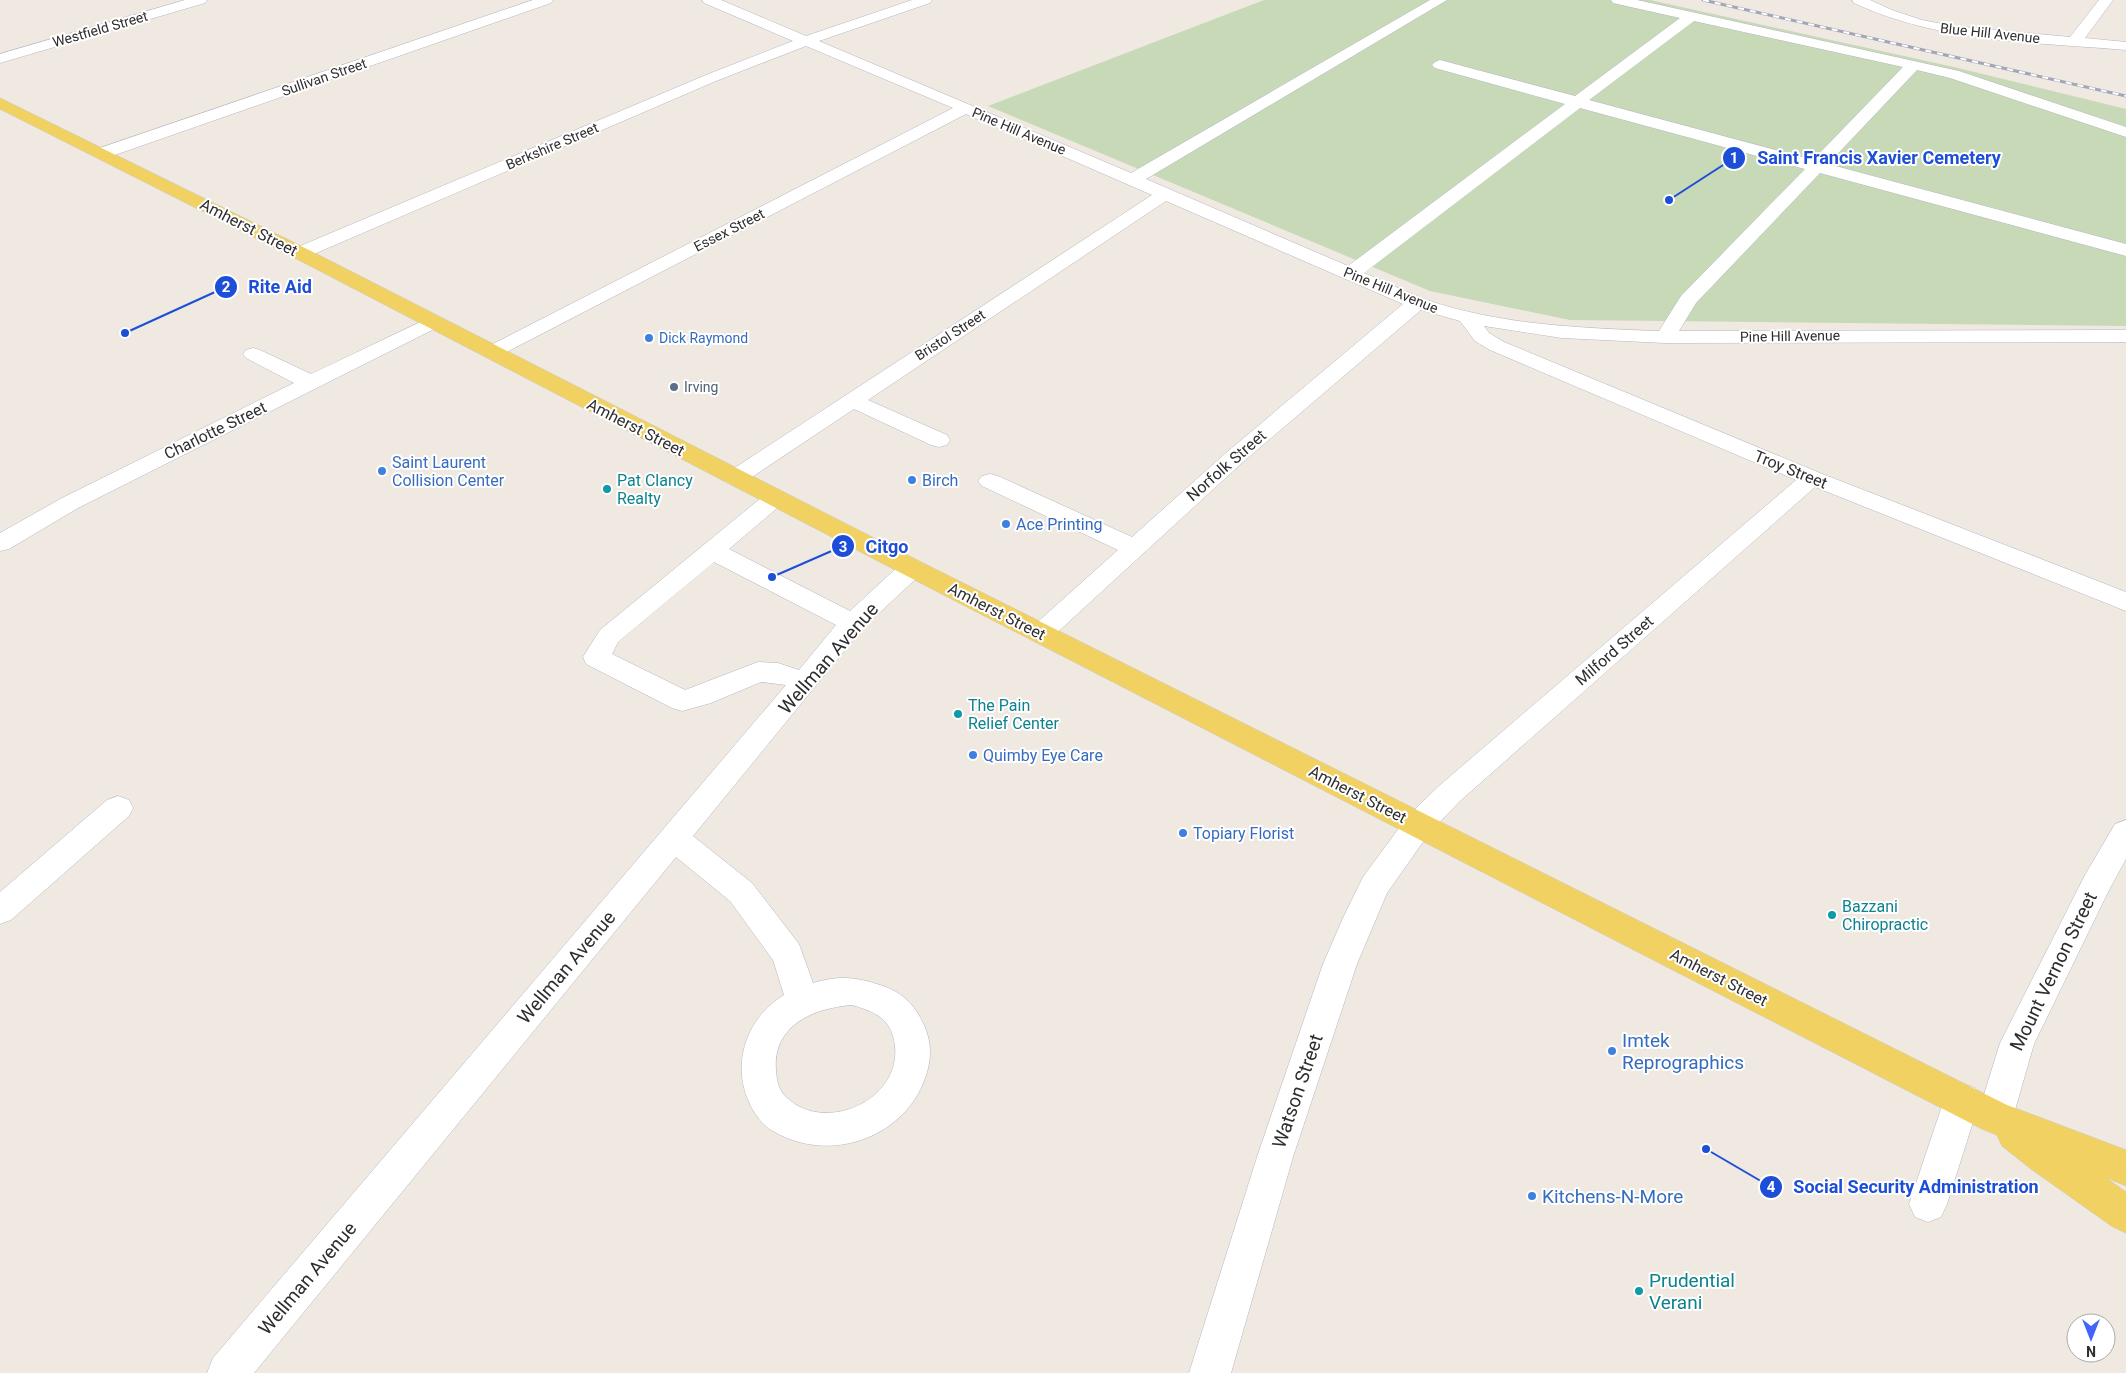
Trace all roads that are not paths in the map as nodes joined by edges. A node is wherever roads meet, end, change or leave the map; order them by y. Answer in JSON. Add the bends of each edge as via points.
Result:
{"nodes":[{"id":1,"x":200,"y":0,"type":"edge"},
{"id":2,"x":546,"y":0,"type":"edge"},
{"id":3,"x":709,"y":0,"type":"edge"},
{"id":4,"x":925,"y":0,"type":"edge"},
{"id":5,"x":1440,"y":0,"type":"edge"},
{"id":6,"x":1618,"y":0,"type":"edge"},
{"id":7,"x":1858,"y":0,"type":"edge"},
{"id":8,"x":2106,"y":0,"type":"edge"},
{"id":9,"x":1691,"y":16,"type":"junction"},
{"id":10,"x":805,"y":41,"type":"junction"},
{"id":11,"x":2076,"y":41,"type":"junction"},
{"id":12,"x":2126,"y":46,"type":"edge"},
{"id":13,"x":0,"y":59,"type":"edge"},
{"id":14,"x":1440,"y":65,"type":"dead end"},
{"id":15,"x":1914,"y":65,"type":"junction"},
{"id":16,"x":1579,"y":102,"type":"junction"},
{"id":17,"x":0,"y":103,"type":"edge"},
{"id":18,"x":966,"y":108,"type":"junction"},
{"id":19,"x":2126,"y":132,"type":"edge"},
{"id":20,"x":103,"y":153,"type":"junction"},
{"id":21,"x":1815,"y":166,"type":"junction"},
{"id":22,"x":1132,"y":180,"type":"junction"},
{"id":23,"x":1165,"y":194,"type":"junction"},
{"id":24,"x":2126,"y":250,"type":"edge"},
{"id":25,"x":300,"y":253,"type":"junction"},
{"id":26,"x":1350,"y":274,"type":"junction"},
{"id":27,"x":1416,"y":303,"type":"junction"},
{"id":28,"x":1468,"y":318,"type":"junction"},
{"id":29,"x":433,"y":322,"type":"junction"},
{"id":30,"x":2126,"y":336,"type":"edge"},
{"id":31,"x":1665,"y":337,"type":"junction"},
{"id":32,"x":492,"y":352,"type":"junction"},
{"id":33,"x":253,"y":354,"type":"dead end"},
{"id":34,"x":311,"y":382,"type":"junction"},
{"id":35,"x":851,"y":400,"type":"junction"},
{"id":36,"x":939,"y":440,"type":"dead end"},
{"id":37,"x":735,"y":478,"type":"junction"},
{"id":38,"x":1812,"y":478,"type":"junction"},
{"id":39,"x":990,"y":481,"type":"dead end"},
{"id":40,"x":775,"y":498,"type":"junction"},
{"id":41,"x":0,"y":543,"type":"edge"},
{"id":42,"x":1134,"y":548,"type":"junction"},
{"id":43,"x":711,"y":550,"type":"junction"},
{"id":44,"x":912,"y":568,"type":"junction"},
{"id":45,"x":2126,"y":602,"type":"edge"},
{"id":46,"x":853,"y":623,"type":"junction"},
{"id":47,"x":1041,"y":633,"type":"junction"},
{"id":48,"x":805,"y":681,"type":"junction"},
{"id":49,"x":118,"y":808,"type":"dead end"},
{"id":50,"x":1419,"y":824,"type":"junction"},
{"id":51,"x":2126,"y":832,"type":"edge"},
{"id":52,"x":674,"y":838,"type":"junction"},
{"id":53,"x":0,"y":911,"type":"edge"},
{"id":54,"x":803,"y":1001,"type":"junction"},
{"id":55,"x":1962,"y":1100,"type":"junction"},
{"id":56,"x":1995,"y":1117,"type":"junction"},
{"id":57,"x":2126,"y":1168,"type":"edge"},
{"id":58,"x":1928,"y":1204,"type":"dead end"},
{"id":59,"x":2126,"y":1214,"type":"edge"},
{"id":60,"x":228,"y":1373,"type":"edge"},
{"id":61,"x":1210,"y":1373,"type":"edge"}],
"edges":[{"from":1,"to":13,"type":"street","name":"Westfield Street"},
{"from":2,"to":20,"type":"street","name":"Sullivan Street"},
{"from":3,"to":10,"type":"street","name":"Pine Hill Avenue"},
{"from":4,"to":10,"type":"street","name":"Berkshire Street"},
{"from":5,"to":22,"type":"street"},
{"from":6,"to":9,"type":"street"},
{"from":7,"to":11,"type":"street","name":"Blue Hill Avenue","via":[[1891,15],[1943,28]]},
{"from":8,"to":11,"type":"street"},
{"from":9,"to":15,"type":"street"},
{"from":9,"to":16,"type":"street"},
{"from":10,"to":18,"type":"street","name":"Pine Hill Avenue"},
{"from":10,"to":25,"type":"street","name":"Berkshire Street"},
{"from":11,"to":12,"type":"street","name":"Blue Hill Avenue"},
{"from":14,"to":16,"type":"street"},
{"from":15,"to":19,"type":"street","via":[[1954,74]]},
{"from":15,"to":21,"type":"street"},
{"from":16,"to":21,"type":"street"},
{"from":16,"to":26,"type":"street"},
{"from":17,"to":20,"type":"main road","name":"Amherst Street"},
{"from":18,"to":22,"type":"street","name":"Pine Hill Avenue"},
{"from":18,"to":32,"type":"street","name":"Essex Street"},
{"from":20,"to":25,"type":"main road","name":"Amherst Street"},
{"from":21,"to":24,"type":"street"},
{"from":21,"to":31,"type":"street","via":[[1688,300]]},
{"from":22,"to":23,"type":"street","name":"Pine Hill Avenue"},
{"from":23,"to":26,"type":"street","name":"Pine Hill Avenue"},
{"from":23,"to":35,"type":"street","name":"Bristol Street"},
{"from":25,"to":29,"type":"main road","name":"Amherst Street"},
{"from":26,"to":27,"type":"street","name":"Pine Hill Avenue"},
{"from":27,"to":28,"type":"street","name":"Pine Hill Avenue"},
{"from":27,"to":42,"type":"street","name":"Norfolk Street"},
{"from":28,"to":31,"type":"street","name":"Pine Hill Avenue","via":[[1586,334]]},
{"from":28,"to":38,"type":"street","name":"Troy Street","via":[[1482,337],[1496,346]]},
{"from":29,"to":32,"type":"main road","name":"Amherst Street"},
{"from":29,"to":34,"type":"street","name":"Charlotte Street"},
{"from":30,"to":31,"type":"street","name":"Pine Hill Avenue"},
{"from":32,"to":37,"type":"main road","name":"Amherst Street"},
{"from":33,"to":34,"type":"street"},
{"from":34,"to":41,"type":"street","name":"Charlotte Street","via":[[70,503]]},
{"from":35,"to":36,"type":"street"},
{"from":35,"to":37,"type":"street","name":"Bristol Street"},
{"from":37,"to":40,"type":"main road","name":"Amherst Street"},
{"from":38,"to":45,"type":"street","name":"Troy Street"},
{"from":38,"to":50,"type":"street","name":"Milford Street","via":[[1450,793]]},
{"from":39,"to":42,"type":"street"},
{"from":40,"to":43,"type":"street"},
{"from":40,"to":44,"type":"main road","name":"Amherst Street"},
{"from":42,"to":47,"type":"street","name":"Norfolk Street"},
{"from":43,"to":46,"type":"street"},
{"from":43,"to":48,"type":"street","via":[[609,636],[596,657],[682,701],[758,672],[778,672]]},
{"from":44,"to":46,"type":"street","name":"Wellman Avenue"},
{"from":44,"to":47,"type":"main road","name":"Amherst Street"},
{"from":46,"to":48,"type":"street","name":"Wellman Avenue"},
{"from":47,"to":50,"type":"main road","name":"Amherst Street"},
{"from":48,"to":52,"type":"street","name":"Wellman Avenue"},
{"from":49,"to":53,"type":"street"},
{"from":50,"to":55,"type":"main road","name":"Amherst Street"},
{"from":50,"to":61,"type":"street","name":"Watson Street","via":[[1374,886],[1340,964],[1274,1157]]},
{"from":51,"to":56,"type":"street","name":"Mount Vernon Street","via":[[2096,884],[2017,1042]]},
{"from":52,"to":54,"type":"street","via":[[741,892],[787,954]]},
{"from":52,"to":60,"type":"street","name":"Wellman Avenue"},
{"from":54,"to":54,"type":"street","via":[[827,992],[852,991],[876,997],[895,1008],[909,1026],[914,1048],[912,1071],[901,1094],[882,1112],[858,1125],[831,1131],[805,1128],[782,1118],[766,1101],[758,1080],[758,1057],[767,1034],[782,1015]]},
{"from":55,"to":56,"type":"main road","name":"Amherst Street"},
{"from":55,"to":58,"type":"street"},
{"from":56,"to":57,"type":"main road","name":"Amherst Street"},
{"from":56,"to":59,"type":"main road","name":"Amherst Street","via":[[2044,1157]]}]}
